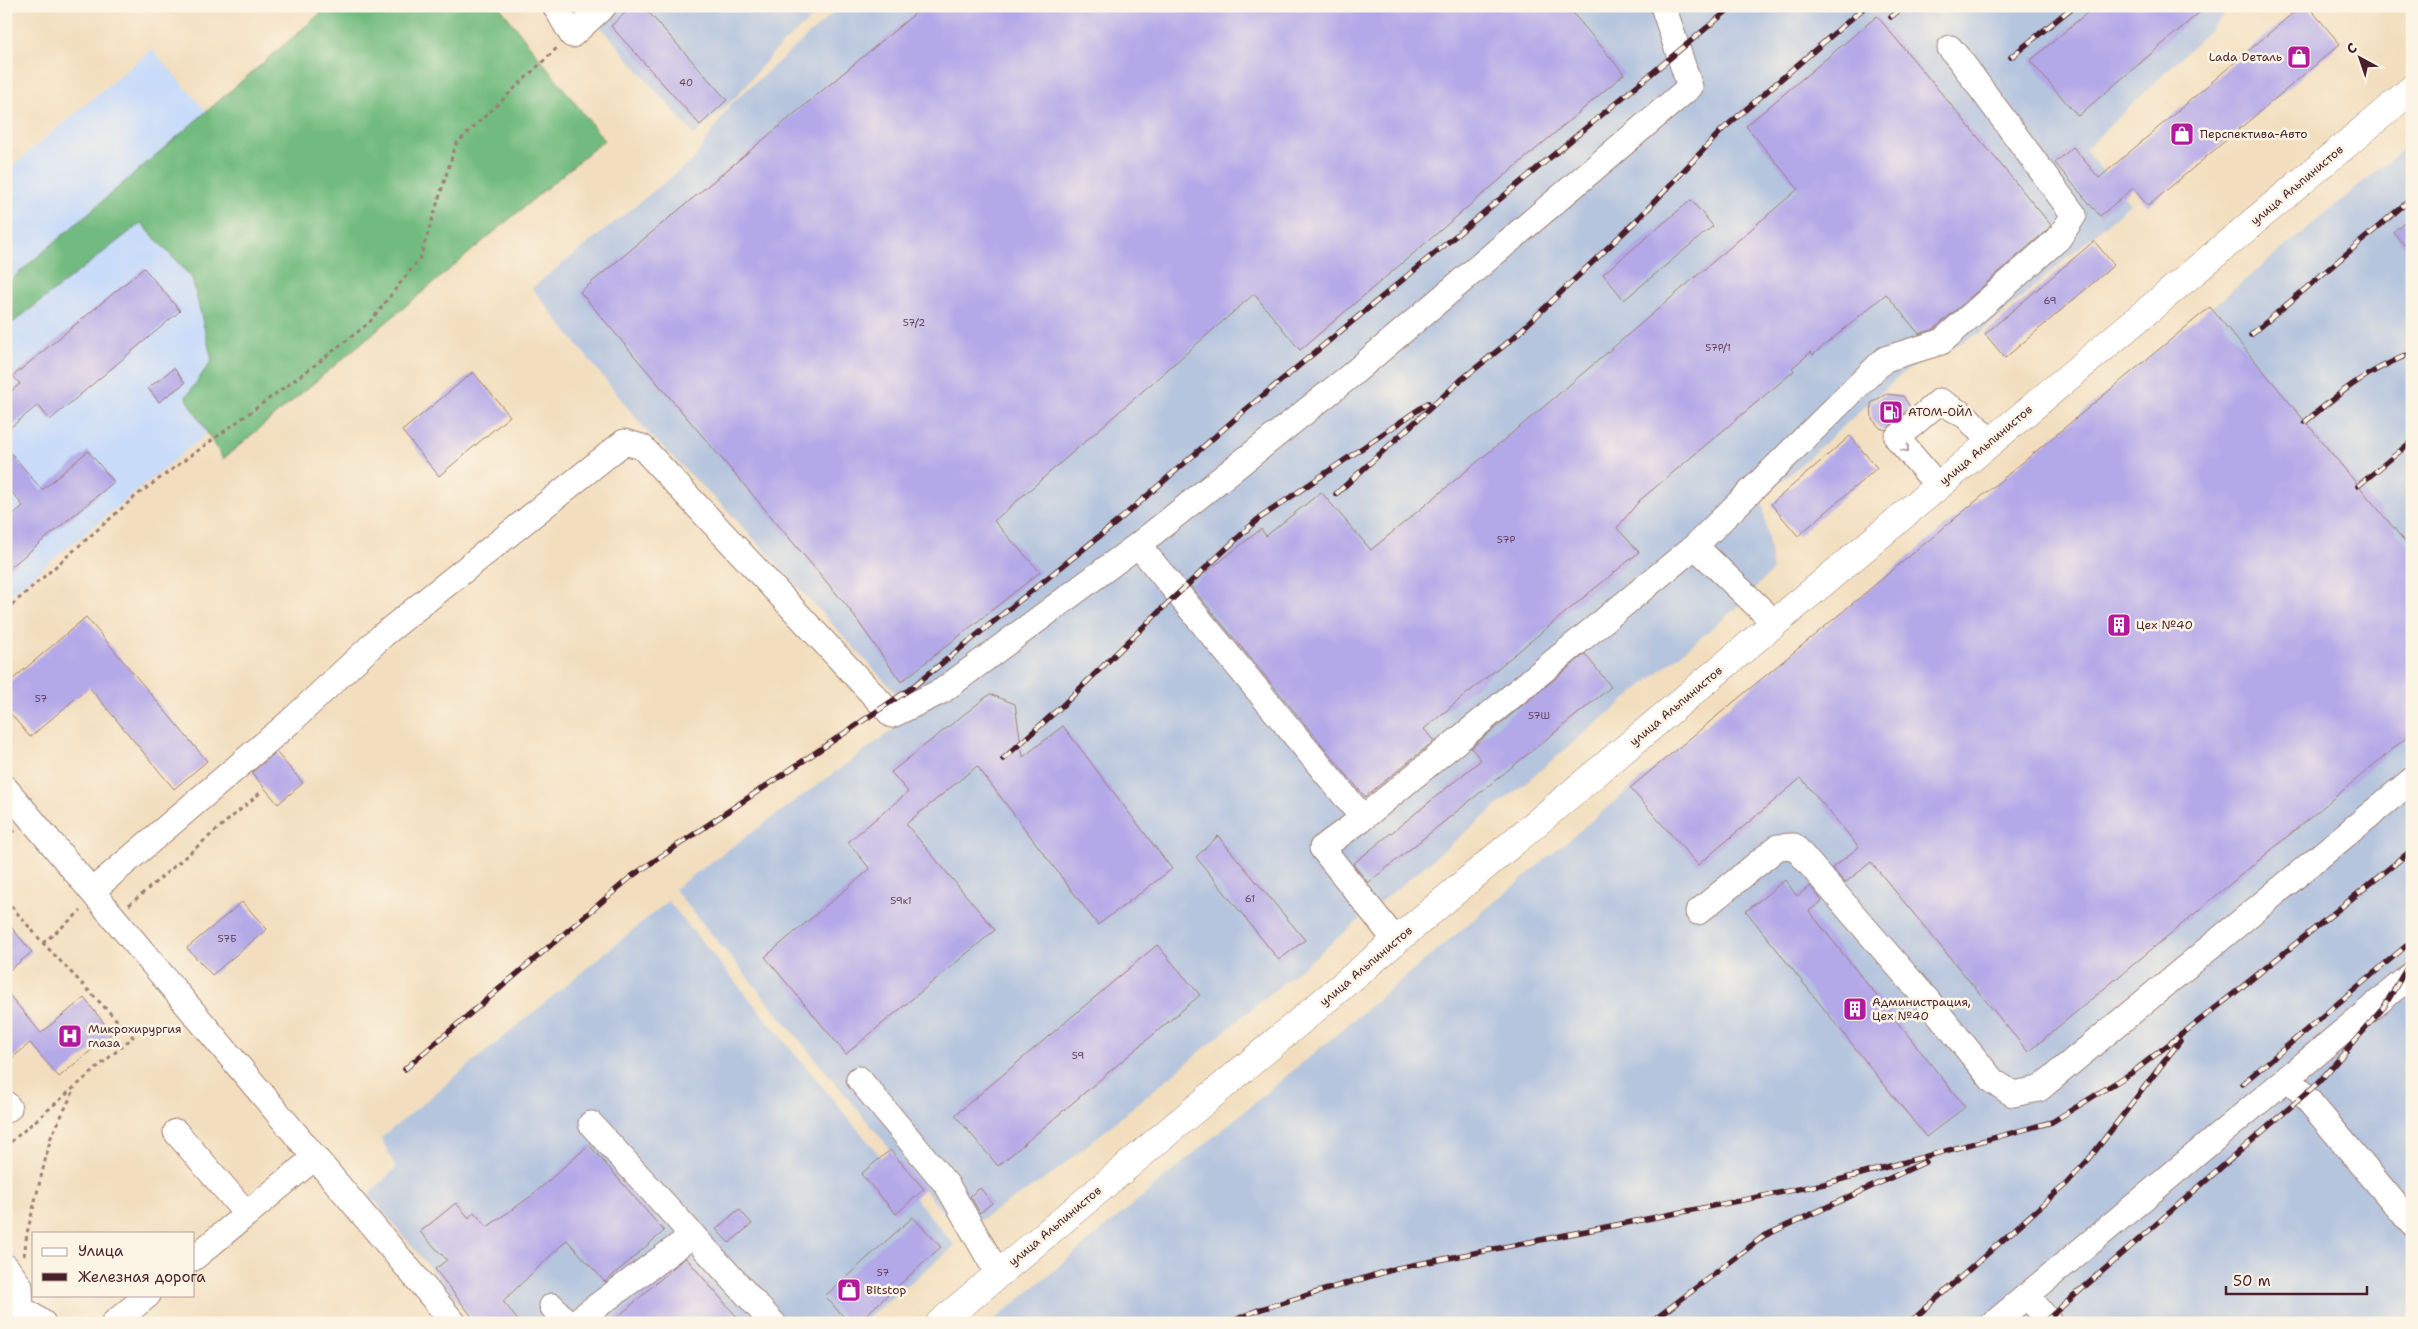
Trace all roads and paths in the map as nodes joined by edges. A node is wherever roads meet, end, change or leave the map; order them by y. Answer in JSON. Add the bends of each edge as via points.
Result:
{"nodes":[{"id":1,"x":554,"y":6,"type":"edge"},
{"id":2,"x":604,"y":6,"type":"edge"},
{"id":3,"x":1664,"y":6,"type":"edge"},
{"id":4,"x":572,"y":35,"type":"junction"},
{"id":5,"x":1950,"y":48,"type":"dead end"},
{"id":6,"x":2412,"y":88,"type":"edge"},
{"id":7,"x":1990,"y":442,"type":"junction"},
{"id":8,"x":1938,"y":486,"type":"junction"},
{"id":9,"x":1138,"y":545,"type":"junction"},
{"id":10,"x":1695,"y":546,"type":"junction"},
{"id":11,"x":6,"y":610,"type":"edge"},
{"id":12,"x":1774,"y":623,"type":"junction"},
{"id":13,"x":2412,"y":780,"type":"edge"},
{"id":14,"x":6,"y":789,"type":"edge"},
{"id":15,"x":261,"y":792,"type":"dead end"},
{"id":16,"x":1363,"y":818,"type":"junction"},
{"id":17,"x":94,"y":894,"type":"junction"},
{"id":18,"x":6,"y":900,"type":"edge"},
{"id":19,"x":1698,"y":912,"type":"dead end"},
{"id":20,"x":115,"y":917,"type":"junction"},
{"id":21,"x":1396,"y":941,"type":"junction"},
{"id":22,"x":43,"y":942,"type":"junction"},
{"id":23,"x":2412,"y":974,"type":"edge"},
{"id":24,"x":2288,"y":1076,"type":"junction"},
{"id":25,"x":859,"y":1079,"type":"dead end"},
{"id":26,"x":76,"y":1086,"type":"junction"},
{"id":27,"x":6,"y":1104,"type":"edge"},
{"id":28,"x":6,"y":1110,"type":"edge"},
{"id":29,"x":591,"y":1124,"type":"dead end"},
{"id":30,"x":176,"y":1132,"type":"dead end"},
{"id":31,"x":6,"y":1146,"type":"edge"},
{"id":32,"x":314,"y":1158,"type":"junction"},
{"id":33,"x":247,"y":1214,"type":"junction"},
{"id":34,"x":2412,"y":1224,"type":"edge"},
{"id":35,"x":693,"y":1235,"type":"junction"},
{"id":36,"x":195,"y":1257,"type":"edge"},
{"id":37,"x":998,"y":1274,"type":"junction"},
{"id":38,"x":13,"y":1295,"type":"edge"},
{"id":39,"x":2027,"y":1295,"type":"junction"},
{"id":40,"x":147,"y":1296,"type":"edge"},
{"id":41,"x":43,"y":1323,"type":"edge"},
{"id":42,"x":114,"y":1323,"type":"edge"},
{"id":43,"x":454,"y":1323,"type":"edge"},
{"id":44,"x":574,"y":1323,"type":"edge"},
{"id":45,"x":772,"y":1323,"type":"edge"},
{"id":46,"x":940,"y":1323,"type":"edge"},
{"id":47,"x":1994,"y":1323,"type":"edge"},
{"id":48,"x":2050,"y":1323,"type":"edge"}],
"edges":[{"from":1,"to":4,"type":"street"},
{"from":2,"to":4,"type":"street"},
{"from":3,"to":9,"type":"street","via":[[1690,87],[1350,376]]},
{"from":4,"to":11,"type":"path","via":[[456,144],[420,258],[369,323],[137,494]]},
{"from":5,"to":10,"type":"street","via":[[2074,215],[2059,238],[1941,342],[1886,359]]},
{"from":6,"to":7,"type":"main road","name":"улица Альпинистов"},
{"from":7,"to":8,"type":"main road","name":"улица Альпинистов"},
{"from":7,"to":8,"type":"street","one_way":true,"via":[[1967,418],[1940,401],[1897,438]]},
{"from":8,"to":12,"type":"main road","name":"улица Альпинистов"},
{"from":9,"to":16,"type":"street"},
{"from":9,"to":17,"type":"street","via":[[942,691],[892,715],[642,447],[624,442],[383,635],[291,721]]},
{"from":10,"to":12,"type":"street"},
{"from":10,"to":16,"type":"street"},
{"from":12,"to":21,"type":"main road","name":"улица Альпинистов"},
{"from":13,"to":19,"type":"street","via":[[2039,1089],[2013,1094],[1993,1081],[1794,846],[1778,847]]},
{"from":14,"to":17,"type":"street"},
{"from":15,"to":20,"type":"path"},
{"from":16,"to":21,"type":"street","via":[[1322,848]]},
{"from":17,"to":20,"type":"street"},
{"from":17,"to":22,"type":"path"},
{"from":18,"to":22,"type":"path"},
{"from":20,"to":32,"type":"street"},
{"from":21,"to":37,"type":"main road","name":"улица Альпинистов"},
{"from":22,"to":26,"type":"path","via":[[133,1037]]},
{"from":23,"to":24,"type":"street"},
{"from":24,"to":34,"type":"street"},
{"from":24,"to":39,"type":"street"},
{"from":25,"to":37,"type":"street","via":[[947,1185]]},
{"from":26,"to":31,"type":"path"},
{"from":26,"to":38,"type":"path","via":[[51,1137]]},
{"from":27,"to":28,"type":"street","via":[[9,1108]]},
{"from":29,"to":35,"type":"street"},
{"from":30,"to":33,"type":"street"},
{"from":32,"to":33,"type":"street"},
{"from":32,"to":43,"type":"street"},
{"from":33,"to":36,"type":"street"},
{"from":35,"to":44,"type":"street"},
{"from":35,"to":45,"type":"street"},
{"from":37,"to":46,"type":"main road","name":"улица Альпинистов"},
{"from":38,"to":41,"type":"street"},
{"from":39,"to":47,"type":"street"},
{"from":39,"to":48,"type":"street"},
{"from":40,"to":42,"type":"street"}]}
